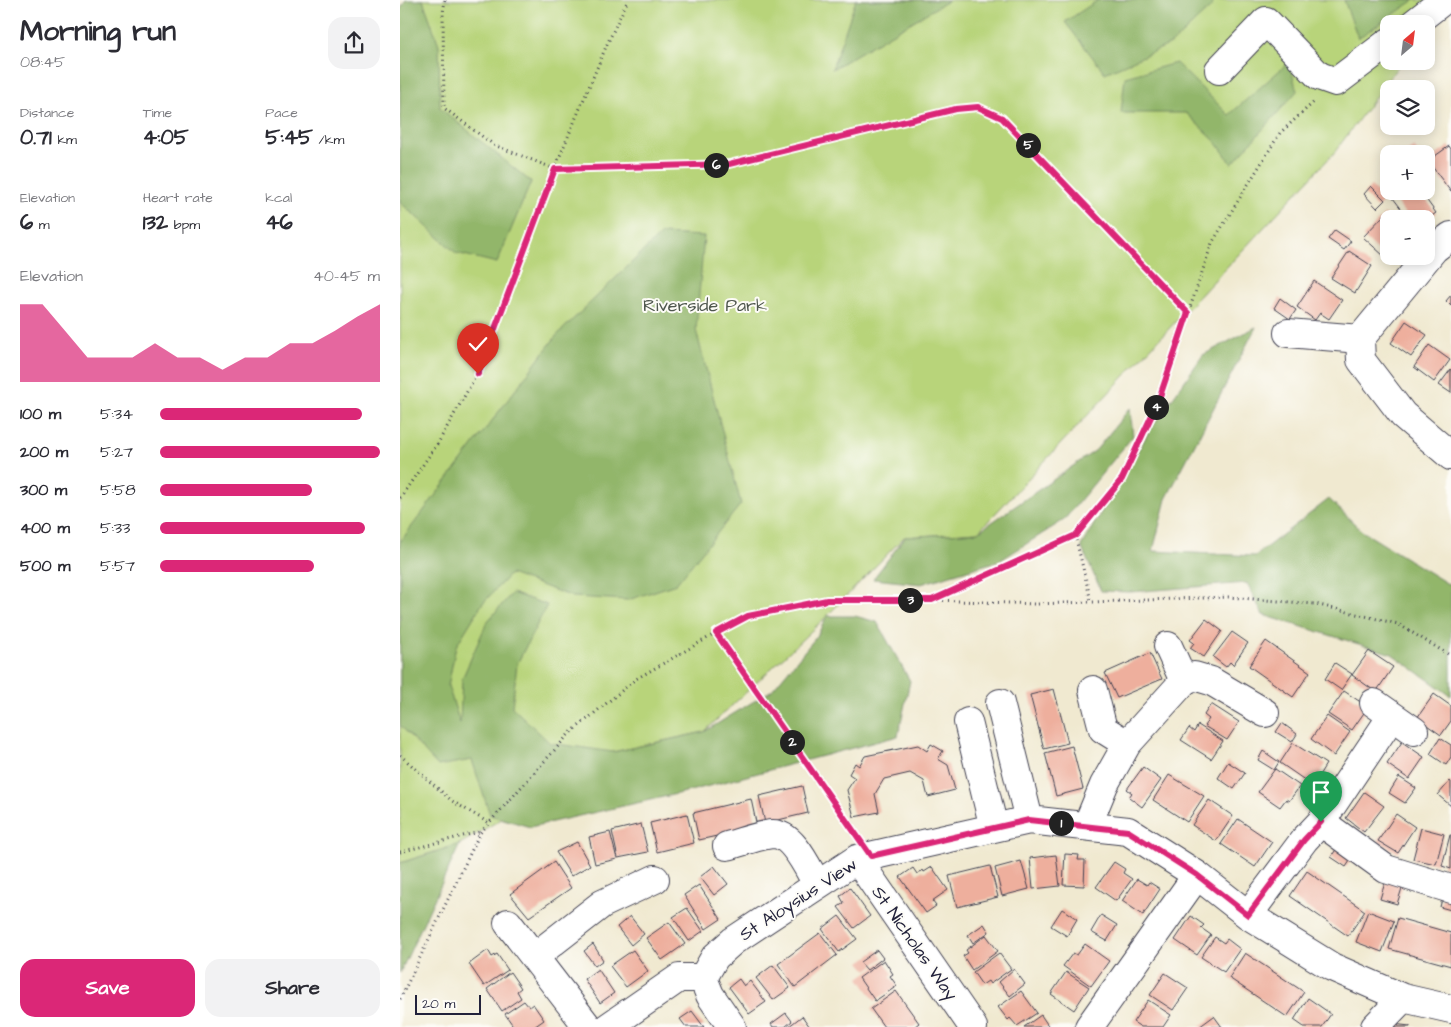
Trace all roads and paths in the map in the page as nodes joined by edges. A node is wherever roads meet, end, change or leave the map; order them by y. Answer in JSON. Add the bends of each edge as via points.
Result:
{"nodes":[{"id":1,"x":445,"y":0,"type":"edge"},
{"id":2,"x":628,"y":0,"type":"edge"},
{"id":3,"x":1444,"y":0,"type":"edge"},
{"id":4,"x":1425,"y":15,"type":"edge"},
{"id":5,"x":1380,"y":49,"type":"edge"},
{"id":6,"x":1219,"y":70,"type":"dead end"},
{"id":7,"x":1336,"y":82,"type":"junction"},
{"id":8,"x":555,"y":169,"type":"junction"},
{"id":9,"x":1451,"y":236,"type":"edge"},
{"id":10,"x":1188,"y":313,"type":"junction"},
{"id":11,"x":1288,"y":333,"type":"dead end"},
{"id":12,"x":1360,"y":339,"type":"junction"},
{"id":13,"x":1451,"y":456,"type":"edge"},
{"id":14,"x":400,"y":498,"type":"edge"},
{"id":15,"x":1076,"y":535,"type":"junction"},
{"id":16,"x":932,"y":600,"type":"junction"},
{"id":17,"x":1091,"y":601,"type":"junction"},
{"id":18,"x":716,"y":633,"type":"junction"},
{"id":19,"x":1168,"y":646,"type":"dead end"},
{"id":20,"x":1451,"y":656,"type":"edge"},
{"id":21,"x":1184,"y":682,"type":"junction"},
{"id":22,"x":1093,"y":690,"type":"dead end"},
{"id":23,"x":1000,"y":703,"type":"dead end"},
{"id":24,"x":1265,"y":714,"type":"dead end"},
{"id":25,"x":968,"y":722,"type":"dead end"},
{"id":26,"x":1414,"y":731,"type":"dead end"},
{"id":27,"x":1128,"y":744,"type":"junction"},
{"id":28,"x":400,"y":755,"type":"edge"},
{"id":29,"x":1029,"y":820,"type":"junction"},
{"id":30,"x":1321,"y":822,"type":"junction"},
{"id":31,"x":489,"y":823,"type":"junction"},
{"id":32,"x":1087,"y":826,"type":"junction"},
{"id":33,"x":994,"y":828,"type":"junction"},
{"id":34,"x":479,"y":832,"type":"dead end"},
{"id":35,"x":727,"y":846,"type":"dead end"},
{"id":36,"x":400,"y":852,"type":"edge"},
{"id":37,"x":864,"y":857,"type":"junction"},
{"id":38,"x":1197,"y":875,"type":"junction"},
{"id":39,"x":655,"y":879,"type":"dead end"},
{"id":40,"x":817,"y":884,"type":"junction"},
{"id":41,"x":1451,"y":889,"type":"edge"},
{"id":42,"x":1248,"y":915,"type":"junction"},
{"id":43,"x":508,"y":923,"type":"dead end"},
{"id":44,"x":534,"y":957,"type":"junction"},
{"id":45,"x":691,"y":978,"type":"junction"},
{"id":46,"x":1402,"y":998,"type":"junction"},
{"id":47,"x":400,"y":999,"type":"edge"},
{"id":48,"x":1451,"y":1009,"type":"edge"},
{"id":49,"x":588,"y":1027,"type":"edge"},
{"id":50,"x":608,"y":1027,"type":"edge"},
{"id":51,"x":732,"y":1027,"type":"edge"},
{"id":52,"x":973,"y":1027,"type":"edge"},
{"id":53,"x":1088,"y":1027,"type":"edge"},
{"id":54,"x":1375,"y":1027,"type":"edge"}],
"edges":[{"from":1,"to":8,"type":"path","via":[[444,108],[494,145]]},
{"from":2,"to":8,"type":"path"},
{"from":3,"to":4,"type":"street"},
{"from":5,"to":7,"type":"street"},
{"from":6,"to":7,"type":"street","via":[[1266,21],[1319,76]]},
{"from":7,"to":10,"type":"path","via":[[1280,133],[1212,243]]},
{"from":8,"to":10,"type":"path","via":[[729,164],[956,109],[978,107],[1002,118]]},
{"from":8,"to":14,"type":"path","via":[[478,374],[438,443]]},
{"from":9,"to":12,"type":"street","via":[[1434,250]]},
{"from":10,"to":15,"type":"path","via":[[1158,402],[1122,479]]},
{"from":11,"to":12,"type":"street"},
{"from":12,"to":13,"type":"street","via":[[1361,360],[1403,415]]},
{"from":15,"to":16,"type":"path"},
{"from":15,"to":17,"type":"path"},
{"from":16,"to":17,"type":"path","via":[[1036,604]]},
{"from":16,"to":18,"type":"path","via":[[827,600],[748,616]]},
{"from":17,"to":20,"type":"path","via":[[1228,596],[1315,604],[1398,624]]},
{"from":18,"to":31,"type":"path","via":[[636,679],[569,734]]},
{"from":18,"to":37,"type":"path"},
{"from":19,"to":21,"type":"street"},
{"from":21,"to":24,"type":"street","via":[[1194,676],[1211,681]]},
{"from":21,"to":27,"type":"street"},
{"from":22,"to":27,"type":"street","via":[[1103,729]]},
{"from":23,"to":29,"type":"street"},
{"from":25,"to":33,"type":"street"},
{"from":26,"to":30,"type":"street","via":[[1383,709]]},
{"from":27,"to":32,"type":"street","via":[[1104,786]]},
{"from":28,"to":31,"type":"path","via":[[452,801]]},
{"from":29,"to":32,"type":"street","name":"St Aloysius View"},
{"from":29,"to":33,"type":"street","name":"St Aloysius View"},
{"from":30,"to":41,"type":"street","via":[[1386,869]]},
{"from":30,"to":42,"type":"street"},
{"from":31,"to":47,"type":"path","via":[[480,833]]},
{"from":32,"to":38,"type":"street","name":"St Aloysius View","via":[[1128,831]]},
{"from":33,"to":37,"type":"street","name":"St Aloysius View"},
{"from":34,"to":36,"type":"path"},
{"from":35,"to":40,"type":"street","via":[[773,834],[789,840]]},
{"from":37,"to":40,"type":"street","name":"St Aloysius View"},
{"from":37,"to":52,"type":"street","name":"St Nicholas Way"},
{"from":38,"to":42,"type":"street","name":"St Aloysius View"},
{"from":38,"to":53,"type":"street"},
{"from":39,"to":44,"type":"street","via":[[602,904]]},
{"from":40,"to":45,"type":"street","name":"St Aloysius View","via":[[733,941]]},
{"from":42,"to":46,"type":"street","name":"St Aloysius View","via":[[1332,967]]},
{"from":43,"to":44,"type":"street"},
{"from":44,"to":49,"type":"street"},
{"from":45,"to":50,"type":"street"},
{"from":45,"to":51,"type":"street","via":[[710,995]]},
{"from":46,"to":48,"type":"street","name":"St Aloysius View"},
{"from":46,"to":54,"type":"street"}]}
